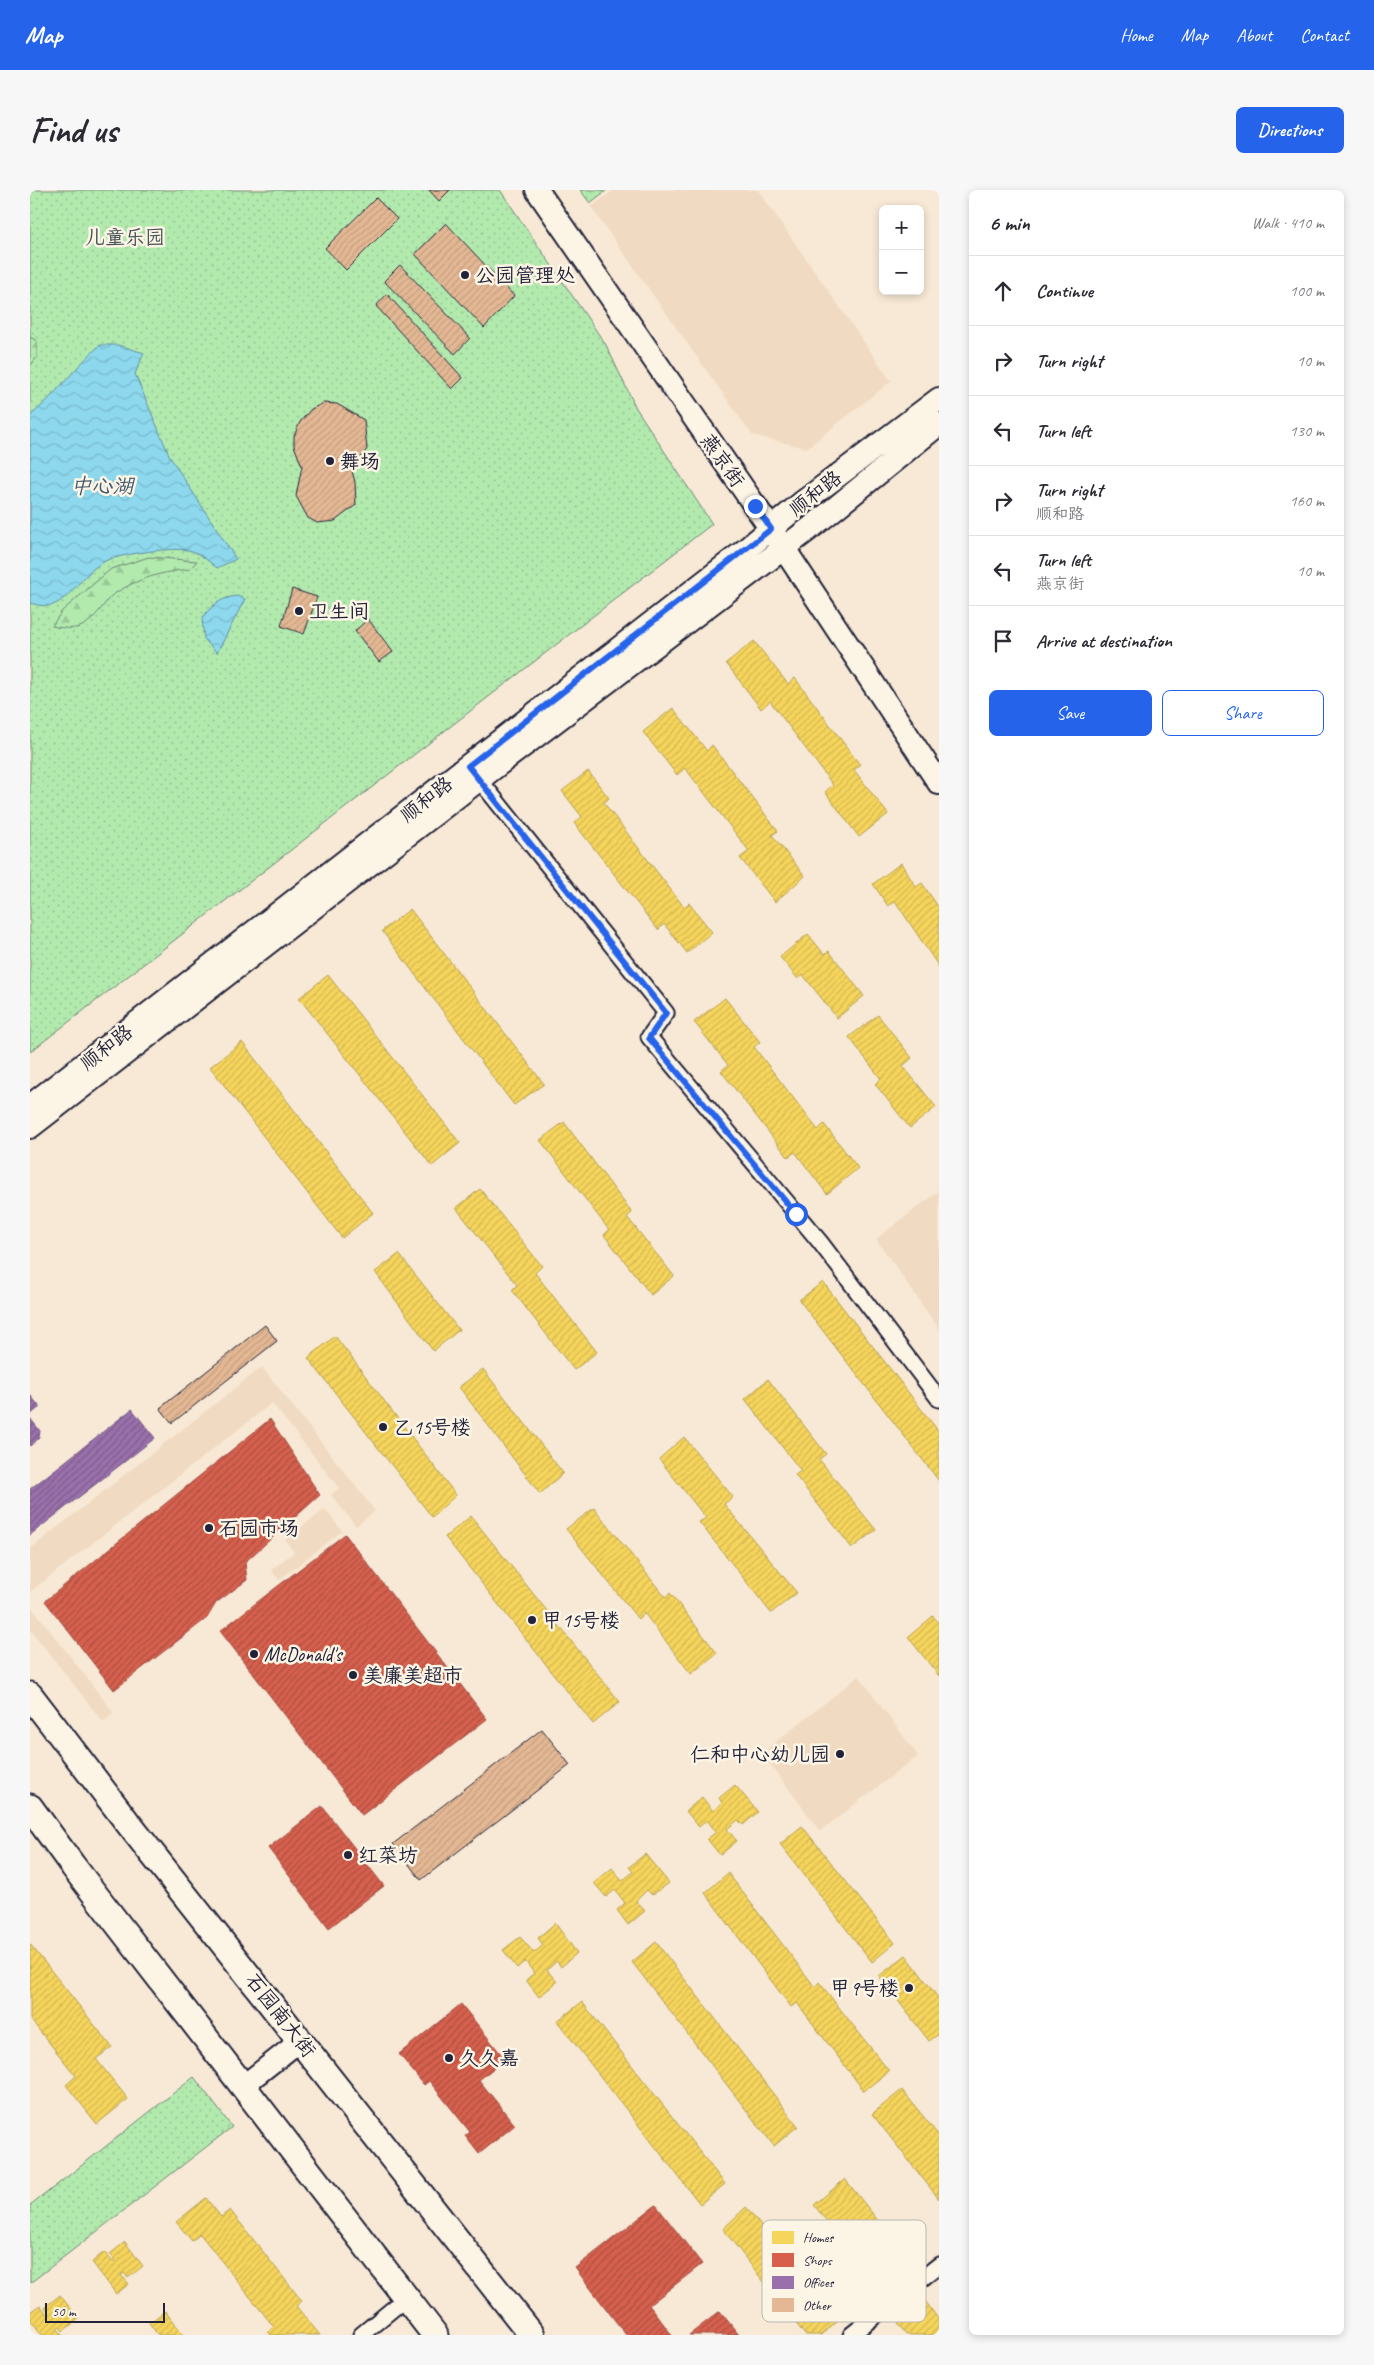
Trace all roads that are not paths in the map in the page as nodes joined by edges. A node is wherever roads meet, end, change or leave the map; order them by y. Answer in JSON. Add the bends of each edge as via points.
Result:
{"nodes":[{"id":1,"x":538,"y":190,"type":"edge"},
{"id":2,"x":939,"y":398,"type":"edge"},
{"id":3,"x":939,"y":424,"type":"edge"},
{"id":4,"x":771,"y":529,"type":"junction"},
{"id":5,"x":783,"y":548,"type":"junction"},
{"id":6,"x":474,"y":773,"type":"junction"},
{"id":7,"x":939,"y":783,"type":"edge"},
{"id":8,"x":30,"y":1106,"type":"edge"},
{"id":9,"x":30,"y":1127,"type":"edge"},
{"id":10,"x":939,"y":1399,"type":"edge"},
{"id":11,"x":30,"y":1695,"type":"edge"},
{"id":12,"x":30,"y":1807,"type":"edge"},
{"id":13,"x":301,"y":2040,"type":"junction"},
{"id":14,"x":244,"y":2085,"type":"junction"},
{"id":15,"x":939,"y":2265,"type":"edge"},
{"id":16,"x":926,"y":2275,"type":"edge"},
{"id":17,"x":406,"y":2298,"type":"junction"},
{"id":18,"x":867,"y":2322,"type":"edge"},
{"id":19,"x":361,"y":2335,"type":"edge"},
{"id":20,"x":435,"y":2335,"type":"edge"},
{"id":21,"x":532,"y":2335,"type":"edge"},
{"id":22,"x":851,"y":2335,"type":"edge"}],
"edges":[{"from":1,"to":4,"type":"main road","name":"燕京街"},
{"from":2,"to":4,"type":"main road","name":"顺和路"},
{"from":3,"to":5,"type":"main road","name":"顺和路"},
{"from":4,"to":5,"type":"main road","name":"燕京街"},
{"from":4,"to":6,"type":"main road","name":"顺和路"},
{"from":5,"to":6,"type":"main road","name":"顺和路"},
{"from":5,"to":7,"type":"main road","name":"燕京街"},
{"from":6,"to":8,"type":"main road","name":"顺和路"},
{"from":6,"to":9,"type":"main road","name":"顺和路"},
{"from":6,"to":10,"type":"street","via":[[666,1013],[649,1038],[820,1242]]},
{"from":11,"to":13,"type":"main road","name":"石园南大街"},
{"from":12,"to":14,"type":"main road"},
{"from":13,"to":14,"type":"street"},
{"from":13,"to":21,"type":"main road","name":"石园南大街"},
{"from":14,"to":17,"type":"main road"},
{"from":15,"to":16,"type":"street"},
{"from":17,"to":19,"type":"street"},
{"from":17,"to":20,"type":"main road"},
{"from":18,"to":22,"type":"street"}]}
